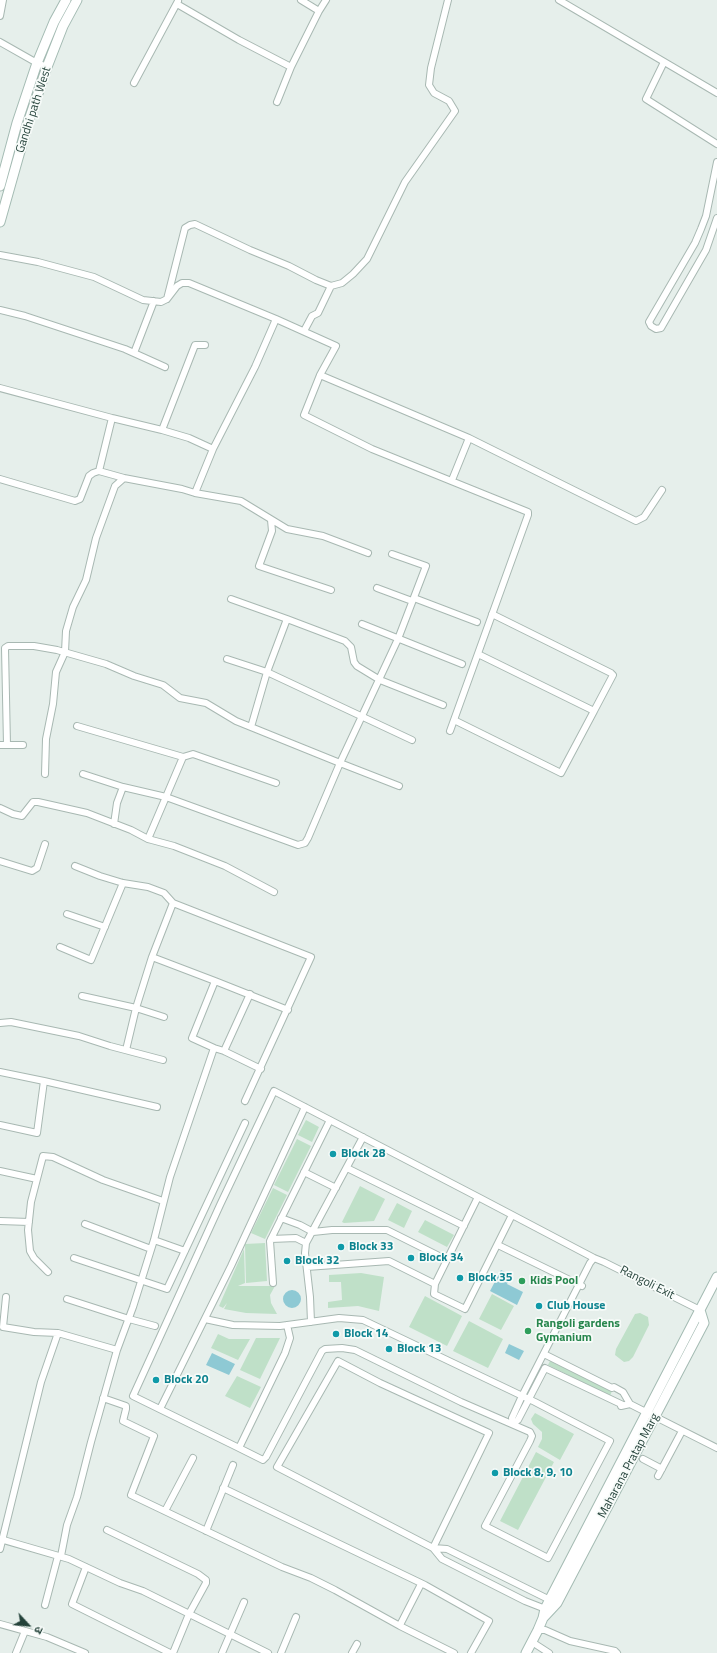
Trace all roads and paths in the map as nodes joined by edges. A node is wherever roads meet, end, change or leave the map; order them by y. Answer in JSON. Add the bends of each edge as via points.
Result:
{"nodes":[{"id":1,"x":3,"y":0,"type":"edge"},
{"id":2,"x":66,"y":0,"type":"edge"},
{"id":3,"x":77,"y":0,"type":"edge"},
{"id":4,"x":301,"y":0,"type":"edge"},
{"id":5,"x":326,"y":0,"type":"edge"},
{"id":6,"x":448,"y":0,"type":"edge"},
{"id":7,"x":559,"y":0,"type":"edge"},
{"id":8,"x":178,"y":2,"type":"edge"},
{"id":9,"x":319,"y":10,"type":"junction"},
{"id":10,"x":0,"y":16,"type":"edge"},
{"id":11,"x":0,"y":42,"type":"edge"},
{"id":12,"x":664,"y":62,"type":"junction"},
{"id":13,"x":37,"y":63,"type":"junction"},
{"id":14,"x":47,"y":67,"type":"junction"},
{"id":15,"x":291,"y":67,"type":"junction"},
{"id":16,"x":134,"y":83,"type":"dead end"},
{"id":17,"x":717,"y":93,"type":"edge"},
{"id":18,"x":277,"y":102,"type":"dead end"},
{"id":19,"x":717,"y":144,"type":"edge"},
{"id":20,"x":717,"y":162,"type":"edge"},
{"id":21,"x":715,"y":180,"type":"edge"},
{"id":22,"x":0,"y":186,"type":"edge"},
{"id":23,"x":706,"y":212,"type":"junction"},
{"id":24,"x":717,"y":217,"type":"edge"},
{"id":25,"x":0,"y":222,"type":"edge"},
{"id":26,"x":0,"y":255,"type":"edge"},
{"id":27,"x":331,"y":286,"type":"junction"},
{"id":28,"x":167,"y":300,"type":"junction"},
{"id":29,"x":154,"y":301,"type":"junction"},
{"id":30,"x":0,"y":310,"type":"edge"},
{"id":31,"x":276,"y":319,"type":"junction"},
{"id":32,"x":304,"y":331,"type":"junction"},
{"id":33,"x":204,"y":345,"type":"dead end"},
{"id":34,"x":134,"y":353,"type":"junction"},
{"id":35,"x":164,"y":367,"type":"dead end"},
{"id":36,"x":320,"y":375,"type":"junction"},
{"id":37,"x":0,"y":388,"type":"edge"},
{"id":38,"x":112,"y":418,"type":"junction"},
{"id":39,"x":162,"y":430,"type":"junction"},
{"id":40,"x":469,"y":438,"type":"junction"},
{"id":41,"x":214,"y":449,"type":"junction"},
{"id":42,"x":99,"y":471,"type":"junction"},
{"id":43,"x":124,"y":478,"type":"junction"},
{"id":44,"x":0,"y":479,"type":"edge"},
{"id":45,"x":452,"y":480,"type":"junction"},
{"id":46,"x":662,"y":490,"type":"dead end"},
{"id":47,"x":195,"y":493,"type":"junction"},
{"id":48,"x":271,"y":520,"type":"junction"},
{"id":49,"x":368,"y":553,"type":"dead end"},
{"id":50,"x":392,"y":554,"type":"dead end"},
{"id":51,"x":377,"y":588,"type":"dead end"},
{"id":52,"x":331,"y":590,"type":"dead end"},
{"id":53,"x":230,"y":599,"type":"dead end"},
{"id":54,"x":413,"y":599,"type":"junction"},
{"id":55,"x":492,"y":614,"type":"junction"},
{"id":56,"x":287,"y":619,"type":"junction"},
{"id":57,"x":477,"y":622,"type":"dead end"},
{"id":58,"x":362,"y":624,"type":"dead end"},
{"id":59,"x":398,"y":639,"type":"junction"},
{"id":60,"x":65,"y":652,"type":"junction"},
{"id":61,"x":478,"y":654,"type":"junction"},
{"id":62,"x":227,"y":659,"type":"dead end"},
{"id":63,"x":462,"y":664,"type":"dead end"},
{"id":64,"x":267,"y":672,"type":"junction"},
{"id":65,"x":380,"y":680,"type":"junction"},
{"id":66,"x":443,"y":704,"type":"dead end"},
{"id":67,"x":594,"y":711,"type":"junction"},
{"id":68,"x":362,"y":717,"type":"junction"},
{"id":69,"x":454,"y":720,"type":"junction"},
{"id":70,"x":77,"y":726,"type":"dead end"},
{"id":71,"x":251,"y":727,"type":"junction"},
{"id":72,"x":450,"y":731,"type":"dead end"},
{"id":73,"x":412,"y":740,"type":"dead end"},
{"id":74,"x":0,"y":745,"type":"edge"},
{"id":75,"x":7,"y":745,"type":"junction"},
{"id":76,"x":23,"y":745,"type":"dead end"},
{"id":77,"x":182,"y":758,"type":"junction"},
{"id":78,"x":340,"y":763,"type":"junction"},
{"id":79,"x":45,"y":774,"type":"dead end"},
{"id":80,"x":82,"y":774,"type":"dead end"},
{"id":81,"x":276,"y":783,"type":"dead end"},
{"id":82,"x":399,"y":786,"type":"dead end"},
{"id":83,"x":123,"y":787,"type":"junction"},
{"id":84,"x":166,"y":797,"type":"junction"},
{"id":85,"x":0,"y":808,"type":"edge"},
{"id":86,"x":114,"y":824,"type":"junction"},
{"id":87,"x":148,"y":839,"type":"junction"},
{"id":88,"x":45,"y":844,"type":"dead end"},
{"id":89,"x":0,"y":861,"type":"edge"},
{"id":90,"x":75,"y":866,"type":"dead end"},
{"id":91,"x":123,"y":883,"type":"junction"},
{"id":92,"x":274,"y":892,"type":"dead end"},
{"id":93,"x":173,"y":903,"type":"junction"},
{"id":94,"x":67,"y":914,"type":"dead end"},
{"id":95,"x":105,"y":926,"type":"junction"},
{"id":96,"x":60,"y":947,"type":"dead end"},
{"id":97,"x":152,"y":957,"type":"junction"},
{"id":98,"x":215,"y":980,"type":"junction"},
{"id":99,"x":250,"y":994,"type":"junction"},
{"id":100,"x":82,"y":996,"type":"dead end"},
{"id":101,"x":136,"y":1008,"type":"junction"},
{"id":102,"x":288,"y":1010,"type":"junction"},
{"id":103,"x":164,"y":1017,"type":"dead end"},
{"id":104,"x":0,"y":1023,"type":"edge"},
{"id":105,"x":214,"y":1048,"type":"junction"},
{"id":106,"x":126,"y":1050,"type":"junction"},
{"id":107,"x":224,"y":1051,"type":"junction"},
{"id":108,"x":163,"y":1060,"type":"dead end"},
{"id":109,"x":261,"y":1069,"type":"junction"},
{"id":110,"x":0,"y":1072,"type":"edge"},
{"id":111,"x":44,"y":1080,"type":"junction"},
{"id":112,"x":245,"y":1101,"type":"dead end"},
{"id":113,"x":157,"y":1107,"type":"dead end"},
{"id":114,"x":305,"y":1107,"type":"junction"},
{"id":115,"x":330,"y":1120,"type":"junction"},
{"id":116,"x":245,"y":1123,"type":"dead end"},
{"id":117,"x":0,"y":1125,"type":"edge"},
{"id":118,"x":364,"y":1137,"type":"junction"},
{"id":119,"x":347,"y":1168,"type":"junction"},
{"id":120,"x":0,"y":1171,"type":"edge"},
{"id":121,"x":304,"y":1172,"type":"junction"},
{"id":122,"x":37,"y":1179,"type":"junction"},
{"id":123,"x":336,"y":1188,"type":"junction"},
{"id":124,"x":478,"y":1197,"type":"junction"},
{"id":125,"x":163,"y":1201,"type":"junction"},
{"id":126,"x":512,"y":1215,"type":"junction"},
{"id":127,"x":281,"y":1218,"type":"junction"},
{"id":128,"x":0,"y":1221,"type":"edge"},
{"id":129,"x":29,"y":1222,"type":"junction"},
{"id":130,"x":85,"y":1224,"type":"dead end"},
{"id":131,"x":464,"y":1226,"type":"junction"},
{"id":132,"x":313,"y":1232,"type":"junction"},
{"id":133,"x":271,"y":1239,"type":"junction"},
{"id":134,"x":154,"y":1240,"type":"junction"},
{"id":135,"x":306,"y":1243,"type":"junction"},
{"id":136,"x":498,"y":1245,"type":"junction"},
{"id":137,"x":151,"y":1249,"type":"junction"},
{"id":138,"x":185,"y":1250,"type":"junction"},
{"id":139,"x":74,"y":1258,"type":"dead end"},
{"id":140,"x":594,"y":1258,"type":"junction"},
{"id":141,"x":447,"y":1260,"type":"junction"},
{"id":142,"x":307,"y":1267,"type":"junction"},
{"id":143,"x":48,"y":1272,"type":"dead end"},
{"id":144,"x":717,"y":1277,"type":"edge"},
{"id":145,"x":141,"y":1282,"type":"junction"},
{"id":146,"x":273,"y":1283,"type":"dead end"},
{"id":147,"x":435,"y":1284,"type":"junction"},
{"id":148,"x":580,"y":1285,"type":"junction"},
{"id":149,"x":6,"y":1297,"type":"dead end"},
{"id":150,"x":67,"y":1299,"type":"dead end"},
{"id":151,"x":700,"y":1310,"type":"junction"},
{"id":152,"x":129,"y":1319,"type":"junction"},
{"id":153,"x":205,"y":1319,"type":"junction"},
{"id":154,"x":311,"y":1322,"type":"junction"},
{"id":155,"x":286,"y":1325,"type":"junction"},
{"id":156,"x":155,"y":1326,"type":"dead end"},
{"id":157,"x":58,"y":1332,"type":"junction"},
{"id":158,"x":117,"y":1350,"type":"junction"},
{"id":159,"x":545,"y":1354,"type":"junction"},
{"id":160,"x":522,"y":1396,"type":"junction"},
{"id":161,"x":103,"y":1398,"type":"junction"},
{"id":162,"x":529,"y":1400,"type":"junction"},
{"id":163,"x":626,"y":1404,"type":"junction"},
{"id":164,"x":160,"y":1409,"type":"junction"},
{"id":165,"x":651,"y":1415,"type":"junction"},
{"id":166,"x":513,"y":1424,"type":"junction"},
{"id":167,"x":682,"y":1431,"type":"junction"},
{"id":168,"x":239,"y":1448,"type":"junction"},
{"id":169,"x":717,"y":1448,"type":"edge"},
{"id":170,"x":193,"y":1458,"type":"dead end"},
{"id":171,"x":643,"y":1459,"type":"dead end"},
{"id":172,"x":233,"y":1465,"type":"dead end"},
{"id":173,"x":662,"y":1469,"type":"junction"},
{"id":174,"x":658,"y":1476,"type":"dead end"},
{"id":175,"x":223,"y":1488,"type":"junction"},
{"id":176,"x":165,"y":1512,"type":"junction"},
{"id":177,"x":107,"y":1530,"type":"dead end"},
{"id":178,"x":206,"y":1531,"type":"junction"},
{"id":179,"x":1,"y":1539,"type":"edge"},
{"id":180,"x":433,"y":1548,"type":"junction"},
{"id":181,"x":0,"y":1549,"type":"edge"},
{"id":182,"x":60,"y":1556,"type":"junction"},
{"id":183,"x":86,"y":1567,"type":"junction"},
{"id":184,"x":421,"y":1584,"type":"junction"},
{"id":185,"x":244,"y":1602,"type":"dead end"},
{"id":186,"x":553,"y":1602,"type":"junction"},
{"id":187,"x":45,"y":1605,"type":"dead end"},
{"id":188,"x":546,"y":1613,"type":"junction"},
{"id":189,"x":189,"y":1614,"type":"junction"},
{"id":190,"x":296,"y":1617,"type":"dead end"},
{"id":191,"x":0,"y":1624,"type":"edge"},
{"id":192,"x":400,"y":1625,"type":"junction"},
{"id":193,"x":538,"y":1630,"type":"junction"},
{"id":194,"x":25,"y":1631,"type":"junction"},
{"id":195,"x":230,"y":1634,"type":"junction"},
{"id":196,"x":532,"y":1642,"type":"junction"},
{"id":197,"x":356,"y":1644,"type":"dead end"},
{"id":198,"x":16,"y":1653,"type":"edge"},
{"id":199,"x":85,"y":1653,"type":"edge"},
{"id":200,"x":172,"y":1653,"type":"edge"},
{"id":201,"x":222,"y":1653,"type":"edge"},
{"id":202,"x":268,"y":1653,"type":"edge"},
{"id":203,"x":281,"y":1653,"type":"edge"},
{"id":204,"x":352,"y":1653,"type":"edge"},
{"id":205,"x":454,"y":1653,"type":"edge"},
{"id":206,"x":471,"y":1653,"type":"edge"},
{"id":207,"x":526,"y":1653,"type":"edge"},
{"id":208,"x":549,"y":1653,"type":"edge"},
{"id":209,"x":617,"y":1653,"type":"edge"}],
"edges":[{"from":1,"to":10,"type":"street"},
{"from":2,"to":13,"type":"street"},
{"from":3,"to":14,"type":"street","name":"Gandhi path West","via":[[63,26]]},
{"from":4,"to":9,"type":"street"},
{"from":5,"to":9,"type":"street"},
{"from":6,"to":27,"type":"street","via":[[429,85],[434,93],[449,101],[454,111],[405,182],[367,259],[342,283]]},
{"from":7,"to":12,"type":"street"},
{"from":8,"to":15,"type":"street","via":[[239,40]]},
{"from":8,"to":16,"type":"street"},
{"from":9,"to":15,"type":"street"},
{"from":11,"to":13,"type":"street"},
{"from":12,"to":17,"type":"street"},
{"from":12,"to":19,"type":"street","via":[[646,100]]},
{"from":13,"to":14,"type":"street"},
{"from":13,"to":22,"type":"street"},
{"from":14,"to":25,"type":"street","name":"Gandhi path West"},
{"from":15,"to":18,"type":"street"},
{"from":20,"to":21,"type":"street"},
{"from":21,"to":23,"type":"street"},
{"from":23,"to":24,"type":"street"},
{"from":23,"to":24,"type":"street","via":[[695,243],[649,322],[656,329],[661,328],[706,250]]},
{"from":26,"to":29,"type":"street","via":[[94,277],[143,300]]},
{"from":27,"to":28,"type":"street","via":[[196,224],[185,228]]},
{"from":27,"to":32,"type":"street","via":[[318,313],[312,316]]},
{"from":28,"to":29,"type":"street"},
{"from":28,"to":31,"type":"street","via":[[177,286],[189,283]]},
{"from":29,"to":34,"type":"street"},
{"from":30,"to":34,"type":"street"},
{"from":31,"to":32,"type":"street"},
{"from":31,"to":41,"type":"street"},
{"from":32,"to":36,"type":"street","via":[[336,346]]},
{"from":33,"to":39,"type":"street","via":[[195,345]]},
{"from":34,"to":35,"type":"street"},
{"from":36,"to":40,"type":"street"},
{"from":36,"to":45,"type":"street","via":[[304,415],[372,449]]},
{"from":37,"to":38,"type":"street"},
{"from":38,"to":39,"type":"street"},
{"from":38,"to":42,"type":"street"},
{"from":39,"to":41,"type":"street"},
{"from":40,"to":45,"type":"street"},
{"from":40,"to":46,"type":"street","via":[[636,521],[644,517]]},
{"from":41,"to":47,"type":"street"},
{"from":42,"to":43,"type":"street"},
{"from":42,"to":44,"type":"street","via":[[89,476],[77,501]]},
{"from":43,"to":47,"type":"street"},
{"from":43,"to":60,"type":"street","via":[[115,486],[96,538],[86,580],[73,607],[66,631]]},
{"from":45,"to":55,"type":"street","via":[[528,512]]},
{"from":47,"to":48,"type":"street","via":[[241,501]]},
{"from":48,"to":49,"type":"street","via":[[287,529],[323,536]]},
{"from":48,"to":52,"type":"street","via":[[272,531],[259,566]]},
{"from":50,"to":54,"type":"street","via":[[426,566]]},
{"from":51,"to":54,"type":"street"},
{"from":53,"to":56,"type":"street"},
{"from":54,"to":57,"type":"street"},
{"from":54,"to":59,"type":"street"},
{"from":55,"to":61,"type":"street"},
{"from":55,"to":67,"type":"street","via":[[612,673]]},
{"from":56,"to":64,"type":"street"},
{"from":56,"to":65,"type":"street","via":[[346,641],[351,647],[356,666]]},
{"from":58,"to":59,"type":"street"},
{"from":59,"to":63,"type":"street"},
{"from":59,"to":65,"type":"street"},
{"from":60,"to":71,"type":"street","via":[[163,685],[180,698],[206,703]]},
{"from":60,"to":75,"type":"street","via":[[34,646],[5,648]]},
{"from":60,"to":79,"type":"street","via":[[56,672],[46,739]]},
{"from":61,"to":67,"type":"street"},
{"from":61,"to":69,"type":"street"},
{"from":62,"to":64,"type":"street"},
{"from":64,"to":68,"type":"street"},
{"from":64,"to":71,"type":"street"},
{"from":65,"to":66,"type":"street"},
{"from":65,"to":68,"type":"street"},
{"from":67,"to":69,"type":"street","via":[[561,773]]},
{"from":68,"to":73,"type":"street"},
{"from":68,"to":78,"type":"street"},
{"from":69,"to":72,"type":"street"},
{"from":70,"to":77,"type":"street"},
{"from":71,"to":78,"type":"street"},
{"from":74,"to":75,"type":"street"},
{"from":75,"to":76,"type":"street"},
{"from":77,"to":81,"type":"street","via":[[193,754]]},
{"from":77,"to":84,"type":"street"},
{"from":78,"to":82,"type":"street"},
{"from":78,"to":84,"type":"street","via":[[308,838],[298,845]]},
{"from":80,"to":83,"type":"street"},
{"from":83,"to":84,"type":"street"},
{"from":83,"to":86,"type":"street","via":[[117,803]]},
{"from":84,"to":87,"type":"street"},
{"from":85,"to":86,"type":"street","via":[[22,816],[33,802],[38,802],[87,813]]},
{"from":86,"to":87,"type":"street"},
{"from":87,"to":92,"type":"street","via":[[225,866]]},
{"from":88,"to":89,"type":"street","via":[[37,868],[32,871]]},
{"from":90,"to":91,"type":"street"},
{"from":91,"to":93,"type":"street","via":[[148,887],[164,893]]},
{"from":91,"to":95,"type":"street"},
{"from":93,"to":97,"type":"street"},
{"from":93,"to":102,"type":"street","via":[[311,957]]},
{"from":94,"to":95,"type":"street"},
{"from":95,"to":96,"type":"street","via":[[91,960]]},
{"from":97,"to":98,"type":"street"},
{"from":97,"to":101,"type":"street"},
{"from":98,"to":99,"type":"street"},
{"from":98,"to":105,"type":"street","via":[[192,1038]]},
{"from":99,"to":102,"type":"street"},
{"from":99,"to":107,"type":"street"},
{"from":100,"to":101,"type":"street"},
{"from":101,"to":103,"type":"street"},
{"from":101,"to":106,"type":"street"},
{"from":102,"to":109,"type":"street"},
{"from":104,"to":106,"type":"street","via":[[12,1022],[53,1030]]},
{"from":105,"to":107,"type":"street"},
{"from":105,"to":125,"type":"street"},
{"from":106,"to":108,"type":"street"},
{"from":107,"to":109,"type":"street"},
{"from":109,"to":112,"type":"street"},
{"from":110,"to":111,"type":"street"},
{"from":111,"to":113,"type":"street"},
{"from":111,"to":117,"type":"street","via":[[38,1133]]},
{"from":114,"to":115,"type":"street","name":"Rangoli Exit"},
{"from":114,"to":153,"type":"street"},
{"from":114,"to":164,"type":"street","name":"Rangoli Exit","via":[[274,1091],[133,1396]]},
{"from":115,"to":118,"type":"street","name":"Rangoli Exit"},
{"from":115,"to":121,"type":"street"},
{"from":116,"to":138,"type":"street"},
{"from":118,"to":119,"type":"street"},
{"from":118,"to":124,"type":"street","name":"Rangoli Exit"},
{"from":119,"to":123,"type":"street"},
{"from":119,"to":131,"type":"street"},
{"from":120,"to":122,"type":"street"},
{"from":121,"to":123,"type":"street"},
{"from":121,"to":127,"type":"street"},
{"from":122,"to":125,"type":"street","via":[[43,1156],[53,1157],[103,1180]]},
{"from":122,"to":129,"type":"street"},
{"from":123,"to":132,"type":"street"},
{"from":124,"to":126,"type":"street","name":"Rangoli Exit"},
{"from":124,"to":131,"type":"street"},
{"from":125,"to":134,"type":"street"},
{"from":126,"to":136,"type":"street"},
{"from":126,"to":140,"type":"street","name":"Rangoli Exit"},
{"from":127,"to":132,"type":"street"},
{"from":127,"to":133,"type":"street"},
{"from":128,"to":129,"type":"street"},
{"from":129,"to":143,"type":"street","via":[[30,1251]]},
{"from":130,"to":137,"type":"street"},
{"from":131,"to":141,"type":"street"},
{"from":132,"to":135,"type":"street"},
{"from":132,"to":141,"type":"street","via":[[386,1230]]},
{"from":133,"to":135,"type":"street","via":[[296,1238]]},
{"from":133,"to":146,"type":"street"},
{"from":134,"to":137,"type":"street"},
{"from":134,"to":138,"type":"street"},
{"from":135,"to":142,"type":"street"},
{"from":136,"to":147,"type":"street","via":[[465,1309],[434,1294]]},
{"from":136,"to":148,"type":"street"},
{"from":137,"to":145,"type":"street"},
{"from":138,"to":145,"type":"street","via":[[167,1289]]},
{"from":139,"to":145,"type":"street"},
{"from":140,"to":148,"type":"street"},
{"from":140,"to":151,"type":"street","name":"Rangoli Exit"},
{"from":141,"to":147,"type":"street"},
{"from":142,"to":147,"type":"street","via":[[389,1261]]},
{"from":142,"to":154,"type":"street"},
{"from":144,"to":151,"type":"street","name":"Maharana Pratap Marg"},
{"from":145,"to":152,"type":"street"},
{"from":148,"to":159,"type":"street"},
{"from":149,"to":157,"type":"street","via":[[3,1327],[34,1332]]},
{"from":150,"to":152,"type":"street"},
{"from":151,"to":165,"type":"street","name":"Maharana Pratap Marg"},
{"from":152,"to":156,"type":"street"},
{"from":152,"to":158,"type":"street"},
{"from":153,"to":155,"type":"street","via":[[233,1325]]},
{"from":153,"to":164,"type":"street"},
{"from":154,"to":155,"type":"street"},
{"from":154,"to":160,"type":"street","via":[[340,1318],[363,1320]]},
{"from":155,"to":168,"type":"street","via":[[290,1338],[285,1353]]},
{"from":157,"to":158,"type":"street"},
{"from":157,"to":179,"type":"street","via":[[41,1382]]},
{"from":158,"to":161,"type":"street"},
{"from":159,"to":160,"type":"street"},
{"from":159,"to":163,"type":"street","via":[[624,1394]]},
{"from":160,"to":162,"type":"street"},
{"from":160,"to":166,"type":"street","via":[[512,1418]]},
{"from":161,"to":176,"type":"street","via":[[126,1406],[123,1421],[154,1436],[131,1495]]},
{"from":161,"to":182,"type":"street"},
{"from":162,"to":163,"type":"street","via":[[545,1368]]},
{"from":162,"to":166,"type":"street"},
{"from":162,"to":166,"type":"street","via":[[610,1442],[548,1558],[485,1526],[532,1436],[530,1432]]},
{"from":163,"to":165,"type":"street"},
{"from":164,"to":168,"type":"street"},
{"from":165,"to":167,"type":"street"},
{"from":165,"to":186,"type":"street","name":"Maharana Pratap Marg"},
{"from":166,"to":168,"type":"street","via":[[461,1402],[355,1350],[325,1349],[317,1358],[264,1460]]},
{"from":167,"to":169,"type":"street"},
{"from":167,"to":173,"type":"street"},
{"from":170,"to":176,"type":"street"},
{"from":171,"to":173,"type":"street"},
{"from":172,"to":175,"type":"street"},
{"from":173,"to":174,"type":"street"},
{"from":175,"to":178,"type":"street"},
{"from":175,"to":184,"type":"street"},
{"from":176,"to":178,"type":"street"},
{"from":177,"to":189,"type":"street","via":[[206,1580]]},
{"from":178,"to":192,"type":"street","via":[[311,1578]]},
{"from":179,"to":181,"type":"street"},
{"from":179,"to":182,"type":"street"},
{"from":180,"to":180,"type":"street","via":[[277,1467],[338,1361],[489,1433]]},
{"from":180,"to":186,"type":"street","via":[[447,1549]]},
{"from":180,"to":188,"type":"street","via":[[442,1559]]},
{"from":182,"to":183,"type":"street"},
{"from":182,"to":187,"type":"street"},
{"from":183,"to":189,"type":"street"},
{"from":183,"to":200,"type":"street","via":[[72,1604]]},
{"from":184,"to":192,"type":"street"},
{"from":184,"to":206,"type":"street","via":[[489,1621]]},
{"from":185,"to":195,"type":"street"},
{"from":186,"to":188,"type":"street","name":"Maharana Pratap Marg"},
{"from":188,"to":193,"type":"street","name":"Maharana Pratap Marg"},
{"from":189,"to":195,"type":"street"},
{"from":189,"to":200,"type":"street"},
{"from":190,"to":203,"type":"street"},
{"from":191,"to":194,"type":"street"},
{"from":192,"to":205,"type":"street"},
{"from":193,"to":196,"type":"street","name":"Maharana Pratap Marg"},
{"from":193,"to":209,"type":"street"},
{"from":194,"to":198,"type":"street"},
{"from":194,"to":199,"type":"street"},
{"from":195,"to":201,"type":"street"},
{"from":195,"to":202,"type":"street"},
{"from":196,"to":207,"type":"street","name":"Maharana Pratap Marg"},
{"from":196,"to":208,"type":"street"},
{"from":197,"to":204,"type":"street"}]}
